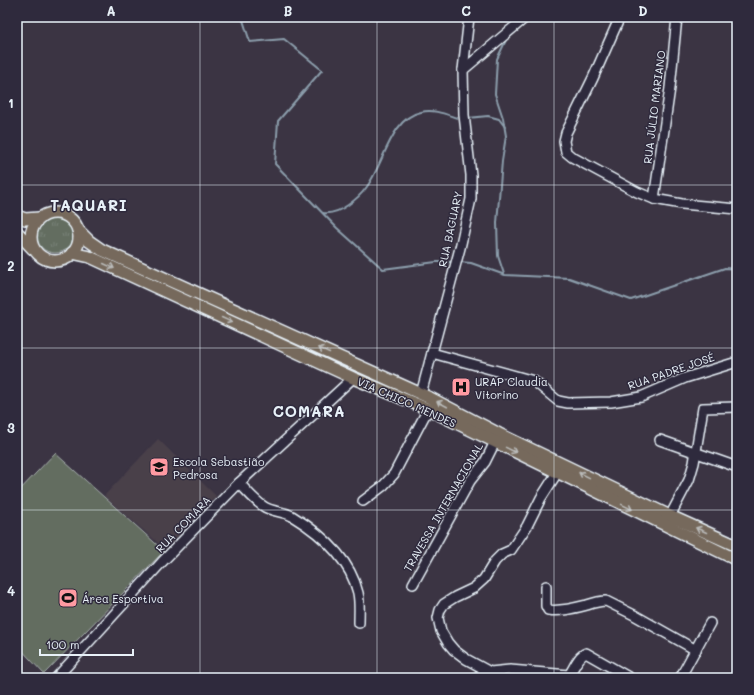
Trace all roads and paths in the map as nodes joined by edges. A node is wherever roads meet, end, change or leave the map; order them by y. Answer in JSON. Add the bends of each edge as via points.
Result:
{"nodes":[{"id":1,"x":469,"y":17,"type":"edge"},
{"id":2,"x":526,"y":17,"type":"edge"},
{"id":3,"x":620,"y":17,"type":"edge"},
{"id":4,"x":677,"y":17,"type":"edge"},
{"id":5,"x":463,"y":70,"type":"junction"},
{"id":6,"x":654,"y":199,"type":"junction"},
{"id":7,"x":737,"y":209,"type":"edge"},
{"id":8,"x":17,"y":216,"type":"edge"},
{"id":9,"x":39,"y":218,"type":"junction"},
{"id":10,"x":78,"y":230,"type":"junction"},
{"id":11,"x":17,"y":232,"type":"edge"},
{"id":12,"x":36,"y":252,"type":"junction"},
{"id":13,"x":72,"y":254,"type":"junction"},
{"id":14,"x":432,"y":354,"type":"junction"},
{"id":15,"x":737,"y":362,"type":"edge"},
{"id":16,"x":353,"y":378,"type":"junction"},
{"id":17,"x":421,"y":394,"type":"junction"},
{"id":18,"x":737,"y":407,"type":"edge"},
{"id":19,"x":428,"y":410,"type":"junction"},
{"id":20,"x":660,"y":440,"type":"dead end"},
{"id":21,"x":495,"y":442,"type":"junction"},
{"id":22,"x":696,"y":453,"type":"junction"},
{"id":23,"x":737,"y":467,"type":"edge"},
{"id":24,"x":557,"y":473,"type":"junction"},
{"id":25,"x":239,"y":483,"type":"junction"},
{"id":26,"x":363,"y":501,"type":"dead end"},
{"id":27,"x":670,"y":516,"type":"junction"},
{"id":28,"x":737,"y":546,"type":"edge"},
{"id":29,"x":737,"y":560,"type":"edge"},
{"id":30,"x":413,"y":584,"type":"dead end"},
{"id":31,"x":546,"y":586,"type":"dead end"},
{"id":32,"x":359,"y":623,"type":"dead end"},
{"id":33,"x":710,"y":623,"type":"dead end"},
{"id":34,"x":696,"y":650,"type":"junction"},
{"id":35,"x":490,"y":672,"type":"junction"},
{"id":36,"x":508,"y":674,"type":"edge"},
{"id":37,"x":568,"y":676,"type":"edge"},
{"id":38,"x":56,"y":678,"type":"edge"},
{"id":39,"x":474,"y":678,"type":"edge"},
{"id":40,"x":630,"y":678,"type":"edge"},
{"id":41,"x":680,"y":678,"type":"edge"}],
"edges":[{"from":1,"to":5,"type":"street","name":"RUA BAGUARY"},
{"from":2,"to":5,"type":"street"},
{"from":3,"to":6,"type":"street","via":[[568,129],[564,141],[565,149],[568,154]]},
{"from":4,"to":6,"type":"street","name":"RUA JÚLIO MARIANO"},
{"from":5,"to":14,"type":"street","name":"RUA BAGUARY","via":[[471,199]]},
{"from":6,"to":7,"type":"street"},
{"from":8,"to":9,"type":"main road","via":[[25,219]]},
{"from":9,"to":10,"type":"main road","via":[[57,212],[70,218]]},
{"from":9,"to":12,"type":"main road","via":[[32,228],[30,237]]},
{"from":10,"to":13,"type":"main road","via":[[79,239]]},
{"from":17,"to":10,"type":"main road","name":"VIA CHICO MENDES","one_way":true,"via":[[102,250]]},
{"from":11,"to":12,"type":"main road"},
{"from":12,"to":13,"type":"main road","via":[[41,257],[54,261]]},
{"from":13,"to":16,"type":"main road","name":"VIA CHICO MENDES","one_way":true,"via":[[90,257]]},
{"from":14,"to":15,"type":"street","name":"RUA PADRE JOSÉ","via":[[534,381],[558,401],[568,403],[612,402],[641,397],[686,378]]},
{"from":14,"to":17,"type":"street","name":"RUA BAGUARY"},
{"from":16,"to":19,"type":"main road","name":"VIA CHICO MENDES"},
{"from":16,"to":25,"type":"street","name":"RUA COMARA"},
{"from":27,"to":17,"type":"main road","name":"VIA CHICO MENDES","one_way":true},
{"from":18,"to":22,"type":"street","via":[[702,408]]},
{"from":19,"to":21,"type":"main road","name":"VIA CHICO MENDES"},
{"from":19,"to":26,"type":"street","via":[[394,474]]},
{"from":20,"to":22,"type":"street"},
{"from":21,"to":24,"type":"main road","name":"VIA CHICO MENDES","one_way":true},
{"from":21,"to":30,"type":"street","name":"TRAVESSA INTERNACIONAL","via":[[485,462],[470,481]]},
{"from":22,"to":23,"type":"street"},
{"from":22,"to":27,"type":"street","via":[[689,480]]},
{"from":24,"to":29,"type":"main road","name":"VIA CHICO MENDES","one_way":true},
{"from":24,"to":35,"type":"street","via":[[511,550],[495,561],[484,579],[474,588],[444,604],[440,610],[438,618],[441,631],[448,643],[466,659]]},
{"from":25,"to":32,"type":"street","via":[[264,507],[290,515],[303,523],[337,553],[351,574],[358,593]]},
{"from":25,"to":38,"type":"street","name":"RUA COMARA","via":[[162,562]]},
{"from":28,"to":27,"type":"main road","name":"VIA CHICO MENDES","one_way":true},
{"from":31,"to":34,"type":"street","via":[[548,610],[606,601]]},
{"from":33,"to":34,"type":"street"},
{"from":34,"to":41,"type":"street"},
{"from":35,"to":36,"type":"street"},
{"from":35,"to":39,"type":"street"},
{"from":36,"to":37,"type":"street"},
{"from":37,"to":40,"type":"street","via":[[586,653]]}]}
